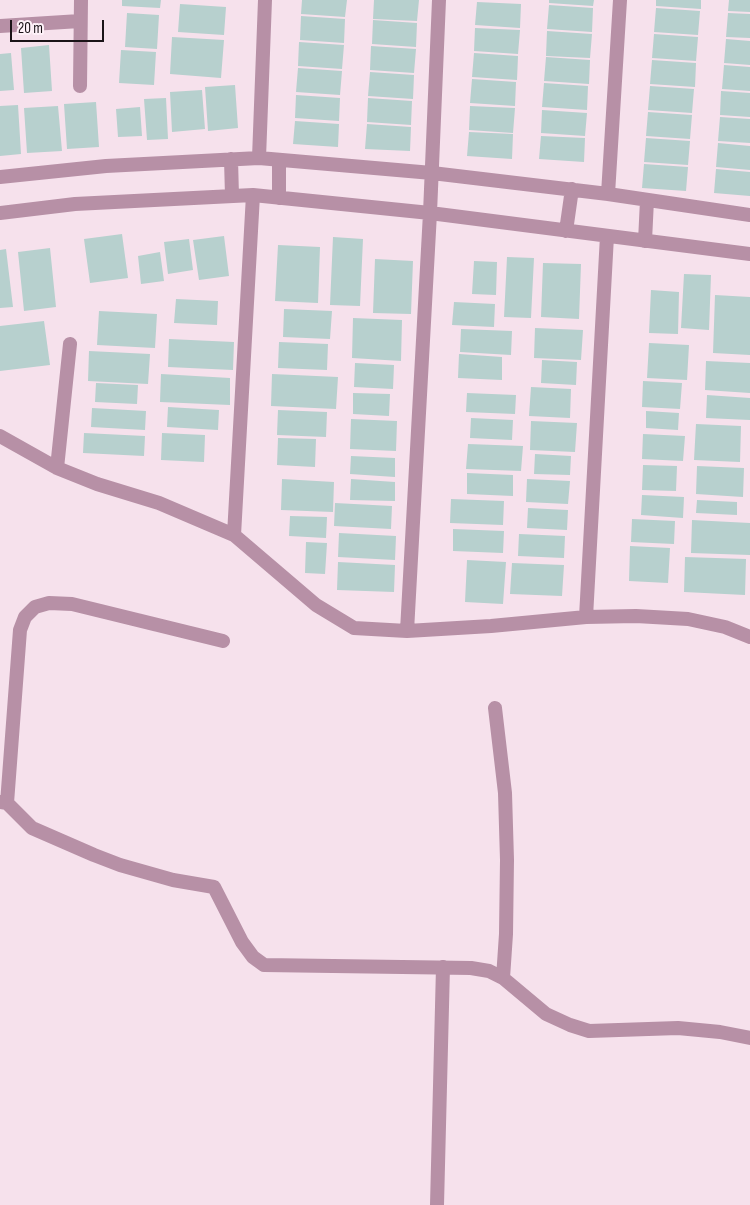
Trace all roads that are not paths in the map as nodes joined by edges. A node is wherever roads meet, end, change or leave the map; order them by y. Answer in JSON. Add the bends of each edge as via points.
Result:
{"nodes":[{"id":1,"x":81,"y":0,"type":"edge"},
{"id":2,"x":266,"y":0,"type":"edge"},
{"id":3,"x":439,"y":0,"type":"edge"},
{"id":4,"x":620,"y":0,"type":"edge"},
{"id":5,"x":80,"y":21,"type":"junction"},
{"id":6,"x":0,"y":26,"type":"edge"},
{"id":7,"x":80,"y":86,"type":"dead end"},
{"id":8,"x":259,"y":158,"type":"junction"},
{"id":9,"x":231,"y":160,"type":"junction"},
{"id":10,"x":279,"y":160,"type":"junction"},
{"id":11,"x":432,"y":173,"type":"junction"},
{"id":12,"x":0,"y":177,"type":"edge"},
{"id":13,"x":572,"y":189,"type":"junction"},
{"id":14,"x":608,"y":194,"type":"junction"},
{"id":15,"x":253,"y":195,"type":"junction"},
{"id":16,"x":232,"y":196,"type":"junction"},
{"id":17,"x":278,"y":198,"type":"junction"},
{"id":18,"x":647,"y":200,"type":"junction"},
{"id":19,"x":0,"y":213,"type":"edge"},
{"id":20,"x":430,"y":213,"type":"junction"},
{"id":21,"x":750,"y":215,"type":"edge"},
{"id":22,"x":566,"y":231,"type":"junction"},
{"id":23,"x":607,"y":236,"type":"junction"},
{"id":24,"x":645,"y":240,"type":"junction"},
{"id":25,"x":750,"y":254,"type":"edge"},
{"id":26,"x":70,"y":344,"type":"dead end"},
{"id":27,"x":0,"y":436,"type":"edge"},
{"id":28,"x":57,"y":468,"type":"junction"},
{"id":29,"x":234,"y":535,"type":"junction"},
{"id":30,"x":586,"y":617,"type":"junction"},
{"id":31,"x":407,"y":632,"type":"junction"},
{"id":32,"x":750,"y":638,"type":"edge"},
{"id":33,"x":223,"y":641,"type":"dead end"},
{"id":34,"x":495,"y":708,"type":"dead end"},
{"id":35,"x":4,"y":803,"type":"edge"},
{"id":36,"x":444,"y":967,"type":"junction"},
{"id":37,"x":503,"y":978,"type":"junction"},
{"id":38,"x":750,"y":1038,"type":"edge"},
{"id":39,"x":437,"y":1205,"type":"edge"}],
"edges":[{"from":1,"to":5,"type":"street"},
{"from":2,"to":8,"type":"street"},
{"from":3,"to":11,"type":"street"},
{"from":4,"to":14,"type":"street"},
{"from":5,"to":6,"type":"street"},
{"from":5,"to":7,"type":"street"},
{"from":8,"to":9,"type":"street"},
{"from":8,"to":10,"type":"street"},
{"from":9,"to":12,"type":"street","via":[[106,166]]},
{"from":9,"to":16,"type":"street"},
{"from":10,"to":11,"type":"street"},
{"from":10,"to":17,"type":"street"},
{"from":11,"to":13,"type":"street"},
{"from":11,"to":20,"type":"street"},
{"from":13,"to":14,"type":"street"},
{"from":13,"to":22,"type":"street"},
{"from":14,"to":18,"type":"street"},
{"from":15,"to":16,"type":"street"},
{"from":15,"to":17,"type":"street"},
{"from":15,"to":29,"type":"street"},
{"from":16,"to":19,"type":"street","via":[[75,204]]},
{"from":17,"to":20,"type":"street"},
{"from":18,"to":21,"type":"street"},
{"from":18,"to":24,"type":"street"},
{"from":20,"to":22,"type":"street"},
{"from":20,"to":31,"type":"street"},
{"from":22,"to":23,"type":"street"},
{"from":23,"to":24,"type":"street"},
{"from":23,"to":30,"type":"street"},
{"from":24,"to":25,"type":"street"},
{"from":26,"to":28,"type":"street"},
{"from":27,"to":28,"type":"street"},
{"from":28,"to":29,"type":"street","via":[[159,503]]},
{"from":29,"to":31,"type":"street","via":[[316,605],[354,628]]},
{"from":30,"to":31,"type":"street"},
{"from":30,"to":32,"type":"street","via":[[688,619],[724,627]]},
{"from":33,"to":35,"type":"street","via":[[72,604],[49,603],[35,607],[25,616],[20,630]]},
{"from":34,"to":37,"type":"street","via":[[505,793],[507,860]]},
{"from":35,"to":36,"type":"street","via":[[32,828],[94,855],[174,880],[214,887],[242,942],[264,965]]},
{"from":36,"to":37,"type":"street","via":[[489,971]]},
{"from":36,"to":39,"type":"street"},
{"from":37,"to":38,"type":"street","via":[[546,1014],[589,1031],[678,1028]]}]}
